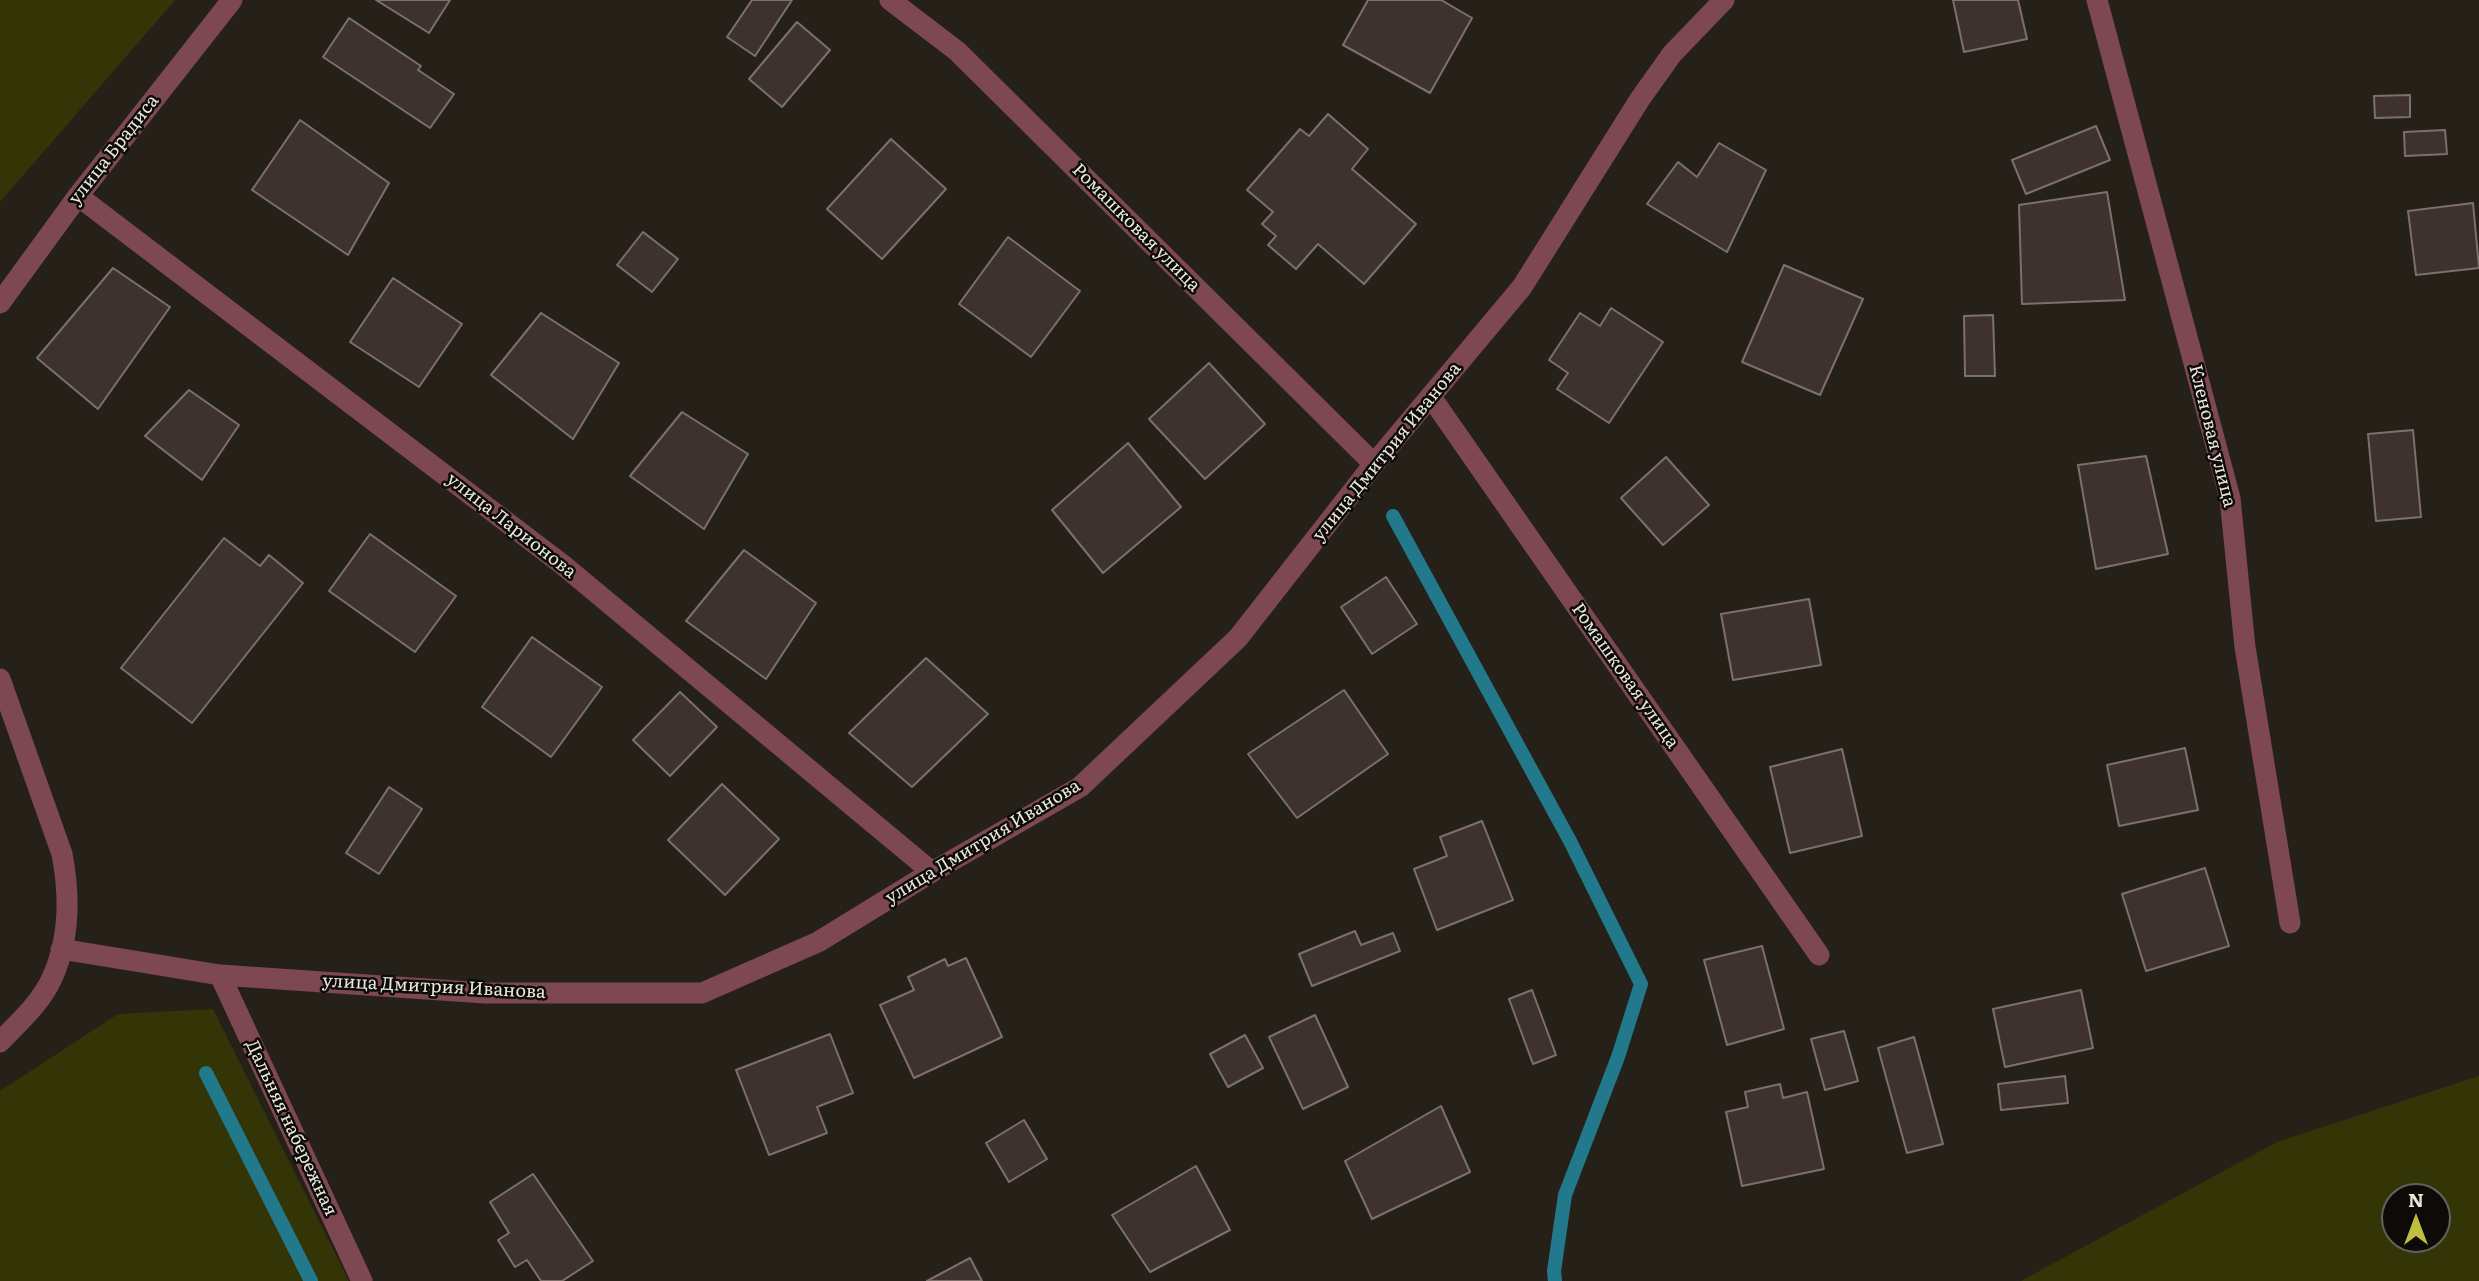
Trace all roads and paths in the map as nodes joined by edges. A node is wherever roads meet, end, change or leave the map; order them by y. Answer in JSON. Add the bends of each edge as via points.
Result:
{"nodes":[{"id":1,"x":232,"y":0,"type":"edge"},
{"id":2,"x":890,"y":0,"type":"edge"},
{"id":3,"x":1724,"y":0,"type":"edge"},
{"id":4,"x":2097,"y":0,"type":"edge"},
{"id":5,"x":78,"y":196,"type":"junction"},
{"id":6,"x":0,"y":303,"type":"edge"},
{"id":7,"x":1431,"y":397,"type":"junction"},
{"id":8,"x":1374,"y":464,"type":"junction"},
{"id":9,"x":0,"y":679,"type":"edge"},
{"id":10,"x":932,"y":872,"type":"junction"},
{"id":11,"x":2290,"y":923,"type":"dead end"},
{"id":12,"x":61,"y":949,"type":"junction"},
{"id":13,"x":1819,"y":955,"type":"dead end"},
{"id":14,"x":220,"y":975,"type":"junction"},
{"id":15,"x":0,"y":1042,"type":"edge"},
{"id":16,"x":362,"y":1281,"type":"edge"}],
"edges":[{"from":1,"to":5,"type":"street","name":"улица Брадиса"},
{"from":2,"to":8,"type":"street","name":"Ромашковая улица","via":[[957,51]]},
{"from":3,"to":7,"type":"street","name":"улица Дмитрия Иванова","via":[[1672,54],[1522,287]]},
{"from":4,"to":11,"type":"street","name":"Кленовая улица","via":[[2230,498],[2245,647]]},
{"from":5,"to":6,"type":"street","name":"улица Брадиса"},
{"from":5,"to":10,"type":"street","name":"улица Ларионова","via":[[563,565]]},
{"from":7,"to":8,"type":"street","name":"улица Дмитрия Иванова"},
{"from":7,"to":13,"type":"street","name":"Ромашковая улица"},
{"from":8,"to":10,"type":"street","name":"улица Дмитрия Иванова","via":[[1238,638],[1080,786]]},
{"from":9,"to":12,"type":"street","via":[[62,854],[68,906]]},
{"from":10,"to":14,"type":"street","name":"улица Дмитрия Иванова","via":[[818,942],[702,993],[485,993]]},
{"from":12,"to":14,"type":"street","name":"улица Дмитрия Иванова"},
{"from":12,"to":15,"type":"street","via":[[52,979]]},
{"from":14,"to":16,"type":"street","name":"Дальняя набережная"}]}
